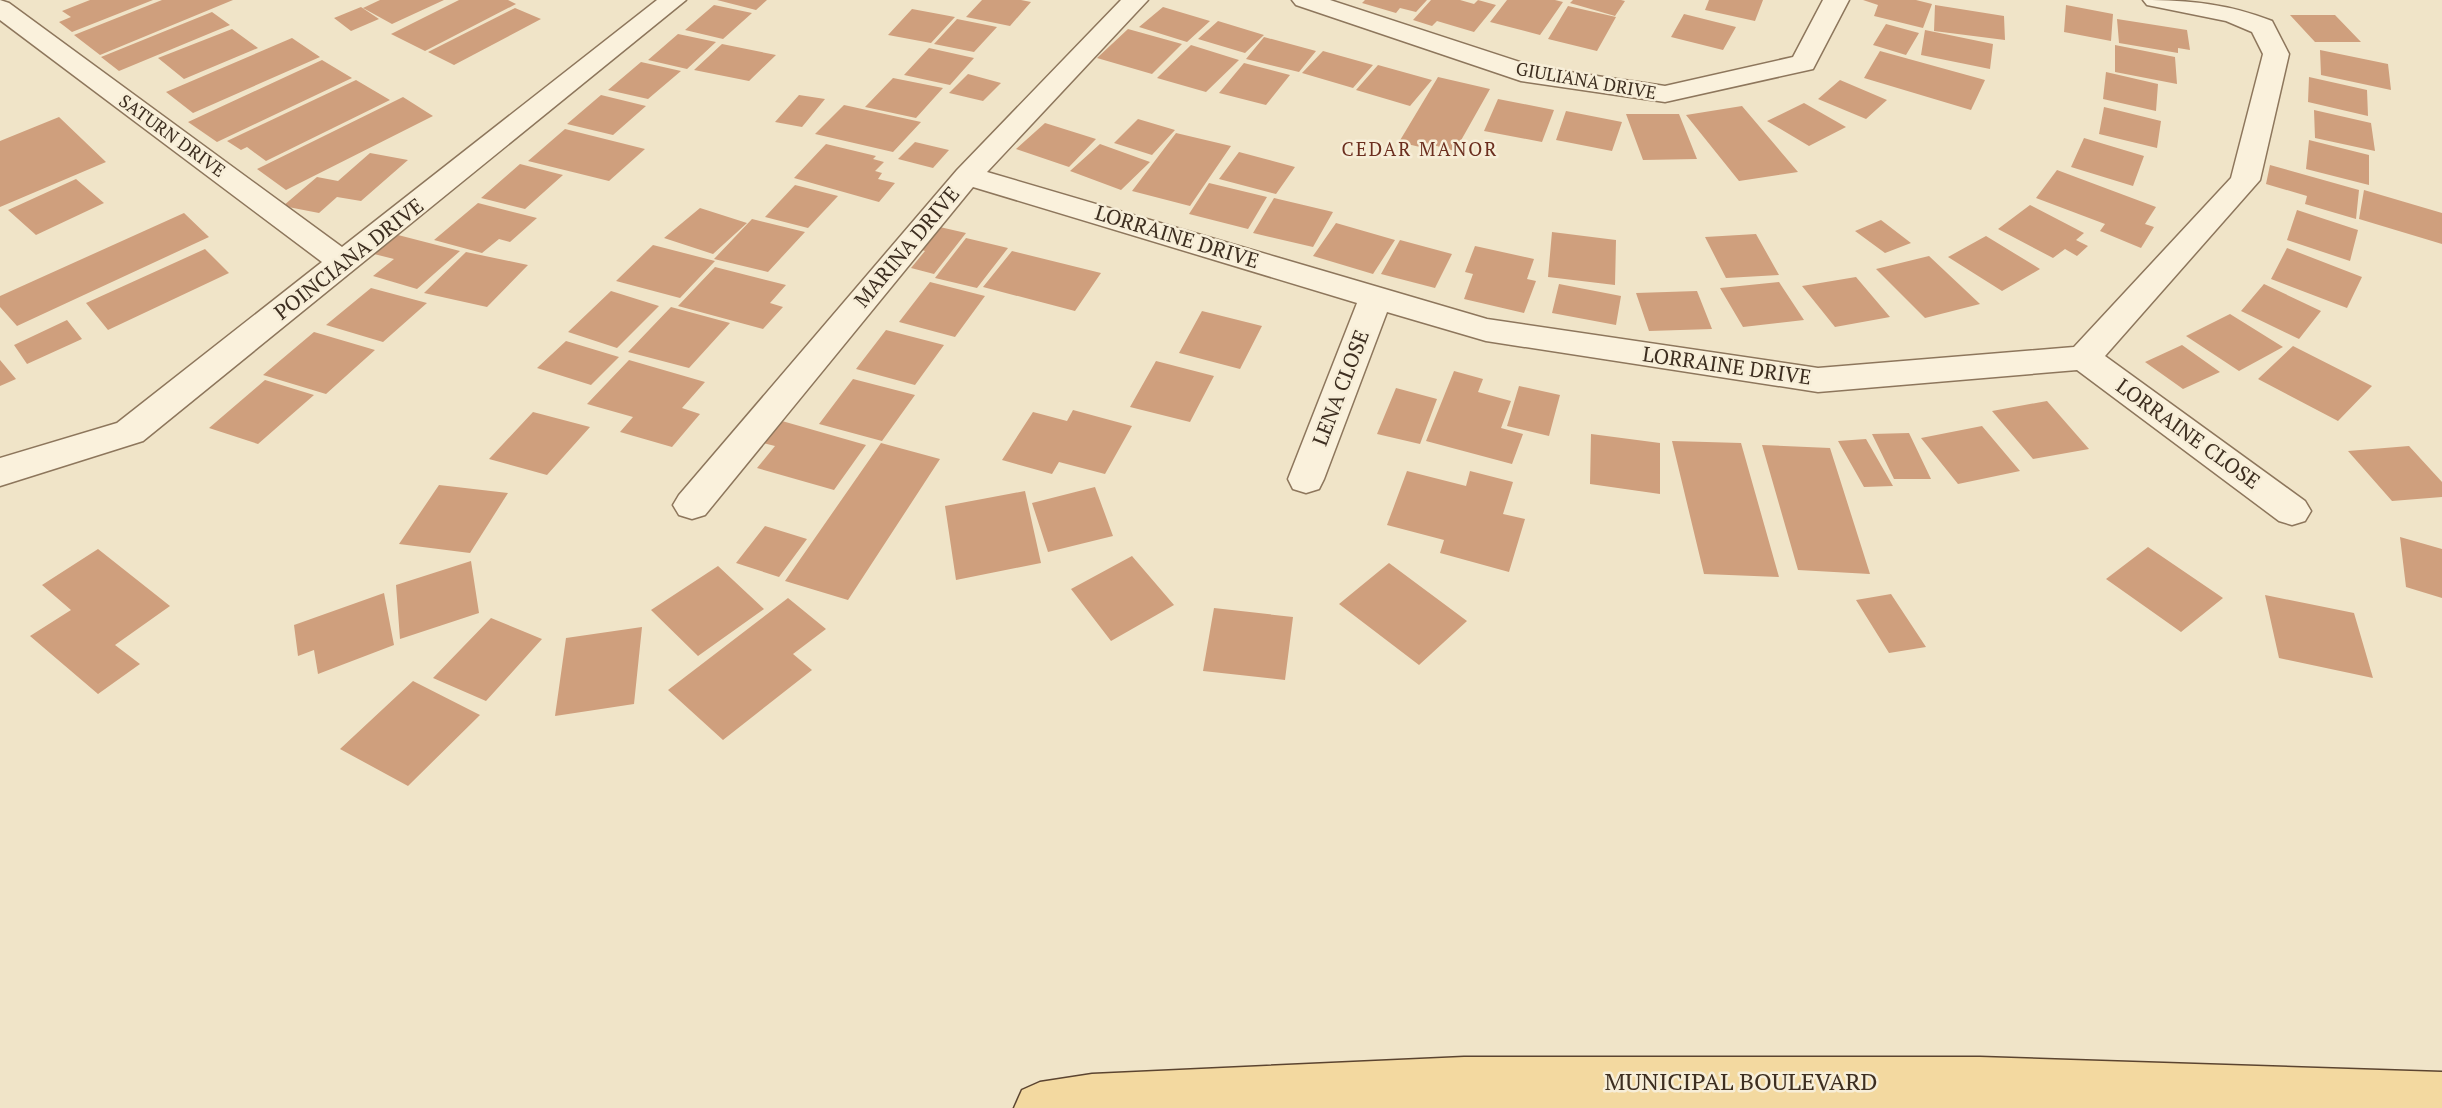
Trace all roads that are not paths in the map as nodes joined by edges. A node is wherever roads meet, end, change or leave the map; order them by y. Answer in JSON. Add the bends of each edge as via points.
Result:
{"nodes":[{"id":1,"x":1135,"y":0,"type":"edge"},
{"id":2,"x":1306,"y":0,"type":"edge"},
{"id":3,"x":1836,"y":0,"type":"edge"},
{"id":4,"x":2156,"y":0,"type":"edge"},
{"id":5,"x":656,"y":4,"type":"edge"},
{"id":6,"x":0,"y":8,"type":"edge"},
{"id":7,"x":967,"y":176,"type":"junction"},
{"id":8,"x":344,"y":263,"type":"junction"},
{"id":9,"x":1377,"y":297,"type":"junction"},
{"id":10,"x":2084,"y":358,"type":"junction"},
{"id":11,"x":0,"y":472,"type":"edge"},
{"id":12,"x":1306,"y":479,"type":"dead end"},
{"id":13,"x":692,"y":505,"type":"dead end"},
{"id":14,"x":2292,"y":511,"type":"dead end"},
{"id":15,"x":2442,"y":1098,"type":"edge"},
{"id":16,"x":1040,"y":1108,"type":"edge"}],
"edges":[{"from":1,"to":7,"type":"street","name":"MARINA DRIVE"},
{"from":2,"to":3,"type":"street","name":"GIULIANA DRIVE","via":[[1531,75],[1665,94],[1803,62]]},
{"from":4,"to":10,"type":"street","via":[[2233,15],[2263,27],[2276,54],[2245,180]]},
{"from":5,"to":8,"type":"street","name":"POINCIANA DRIVE"},
{"from":6,"to":8,"type":"street","name":"SATURN DRIVE"},
{"from":7,"to":9,"type":"street","name":"LORRAINE DRIVE"},
{"from":7,"to":13,"type":"street","name":"MARINA DRIVE"},
{"from":8,"to":11,"type":"street","name":"POINCIANA DRIVE","via":[[130,432]]},
{"from":9,"to":10,"type":"street","name":"LORRAINE DRIVE","via":[[1486,330],[1818,380]]},
{"from":9,"to":12,"type":"street","name":"LENA CLOSE"},
{"from":10,"to":14,"type":"street","name":"LORRAINE CLOSE"},
{"from":15,"to":16,"type":"main road","name":"MUNICIPAL BOULEVARD","via":[[1980,1082],[1464,1082],[1092,1100]]}]}
